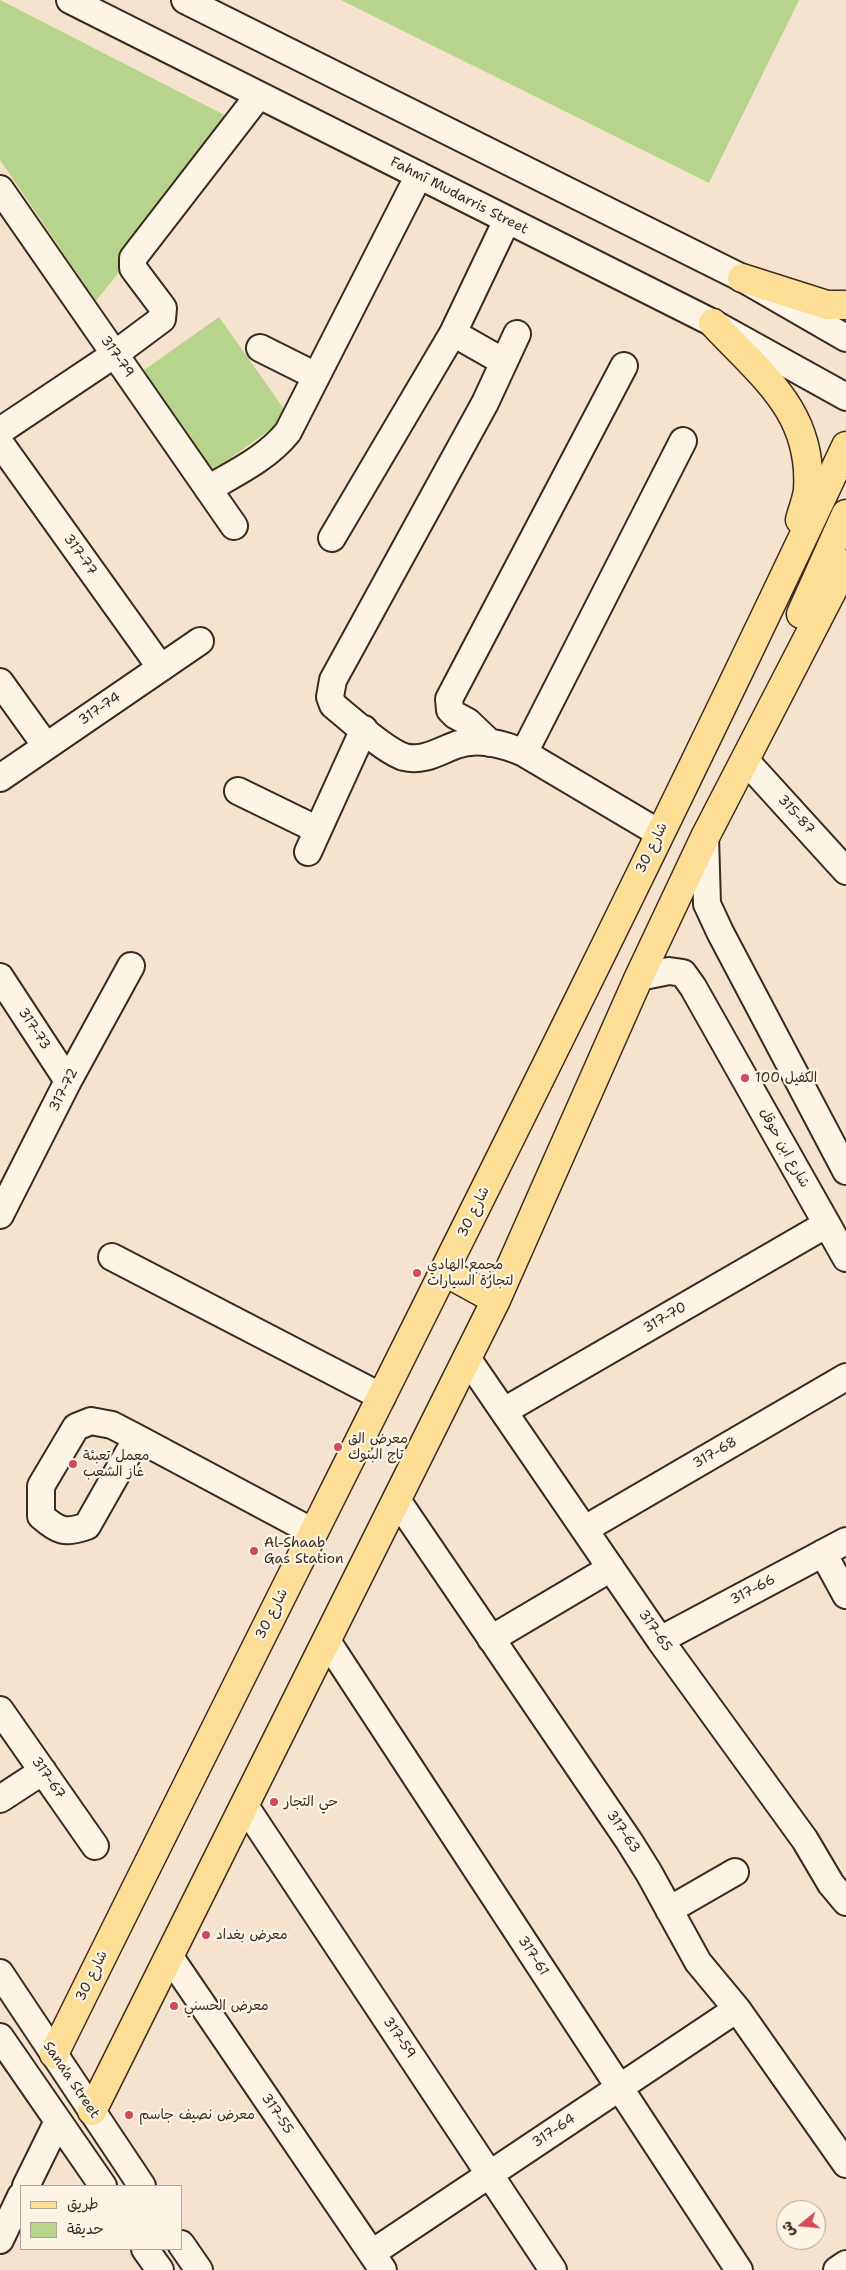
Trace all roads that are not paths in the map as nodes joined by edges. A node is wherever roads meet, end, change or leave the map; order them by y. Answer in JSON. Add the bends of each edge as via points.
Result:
{"nodes":[{"id":1,"x":70,"y":0,"type":"edge"},
{"id":2,"x":185,"y":0,"type":"edge"},
{"id":3,"x":259,"y":95,"type":"junction"},
{"id":4,"x":419,"y":175,"type":"junction"},
{"id":5,"x":0,"y":189,"type":"edge"},
{"id":6,"x":508,"y":220,"type":"junction"},
{"id":7,"x":742,"y":278,"type":"junction"},
{"id":8,"x":846,"y":305,"type":"edge"},
{"id":9,"x":713,"y":323,"type":"junction"},
{"id":10,"x":453,"y":334,"type":"junction"},
{"id":11,"x":517,"y":334,"type":"dead end"},
{"id":12,"x":846,"y":338,"type":"edge"},
{"id":13,"x":260,"y":348,"type":"dead end"},
{"id":14,"x":115,"y":354,"type":"junction"},
{"id":15,"x":504,"y":362,"type":"junction"},
{"id":16,"x":624,"y":366,"type":"dead end"},
{"id":17,"x":316,"y":376,"type":"junction"},
{"id":18,"x":846,"y":397,"type":"edge"},
{"id":19,"x":0,"y":431,"type":"edge"},
{"id":20,"x":683,"y":442,"type":"dead end"},
{"id":21,"x":0,"y":443,"type":"edge"},
{"id":22,"x":846,"y":446,"type":"edge"},
{"id":23,"x":208,"y":489,"type":"junction"},
{"id":24,"x":846,"y":514,"type":"edge"},
{"id":25,"x":234,"y":526,"type":"dead end"},
{"id":26,"x":332,"y":538,"type":"dead end"},
{"id":27,"x":846,"y":564,"type":"edge"},
{"id":28,"x":784,"y":579,"type":"junction"},
{"id":29,"x":846,"y":599,"type":"edge"},
{"id":30,"x":200,"y":641,"type":"dead end"},
{"id":31,"x":796,"y":661,"type":"junction"},
{"id":32,"x":161,"y":668,"type":"junction"},
{"id":33,"x":0,"y":682,"type":"edge"},
{"id":34,"x":766,"y":719,"type":"junction"},
{"id":35,"x":364,"y":729,"type":"junction"},
{"id":36,"x":490,"y":743,"type":"junction"},
{"id":37,"x":46,"y":746,"type":"junction"},
{"id":38,"x":524,"y":753,"type":"junction"},
{"id":39,"x":745,"y":760,"type":"junction"},
{"id":40,"x":0,"y":778,"type":"edge"},
{"id":41,"x":238,"y":791,"type":"dead end"},
{"id":42,"x":659,"y":833,"type":"junction"},
{"id":43,"x":705,"y":837,"type":"junction"},
{"id":44,"x":846,"y":871,"type":"edge"},
{"id":45,"x":131,"y":966,"type":"dead end"},
{"id":46,"x":0,"y":977,"type":"edge"},
{"id":47,"x":639,"y":977,"type":"junction"},
{"id":48,"x":68,"y":1081,"type":"junction"},
{"id":49,"x":846,"y":1171,"type":"edge"},
{"id":50,"x":0,"y":1215,"type":"edge"},
{"id":51,"x":827,"y":1224,"type":"junction"},
{"id":52,"x":112,"y":1256,"type":"dead end"},
{"id":53,"x":846,"y":1258,"type":"edge"},
{"id":54,"x":445,"y":1272,"type":"junction"},
{"id":55,"x":496,"y":1300,"type":"junction"},
{"id":56,"x":467,"y":1358,"type":"junction"},
{"id":57,"x":846,"y":1377,"type":"edge"},
{"id":58,"x":382,"y":1397,"type":"junction"},
{"id":59,"x":504,"y":1411,"type":"junction"},
{"id":60,"x":137,"y":1438,"type":"dead end"},
{"id":61,"x":397,"y":1500,"type":"junction"},
{"id":62,"x":585,"y":1529,"type":"junction"},
{"id":63,"x":313,"y":1532,"type":"junction"},
{"id":64,"x":846,"y":1541,"type":"edge"},
{"id":65,"x":823,"y":1553,"type":"junction"},
{"id":66,"x":611,"y":1568,"type":"junction"},
{"id":67,"x":846,"y":1595,"type":"edge"},
{"id":68,"x":492,"y":1639,"type":"junction"},
{"id":69,"x":660,"y":1640,"type":"junction"},
{"id":70,"x":326,"y":1641,"type":"junction"},
{"id":71,"x":0,"y":1710,"type":"edge"},
{"id":72,"x":43,"y":1771,"type":"junction"},
{"id":73,"x":0,"y":1799,"type":"edge"},
{"id":74,"x":245,"y":1806,"type":"junction"},
{"id":75,"x":95,"y":1846,"type":"dead end"},
{"id":76,"x":735,"y":1872,"type":"dead end"},
{"id":77,"x":846,"y":1902,"type":"edge"},
{"id":78,"x":669,"y":1910,"type":"junction"},
{"id":79,"x":170,"y":1957,"type":"junction"},
{"id":80,"x":0,"y":1973,"type":"edge"},
{"id":81,"x":738,"y":2009,"type":"junction"},
{"id":82,"x":0,"y":2037,"type":"edge"},
{"id":83,"x":54,"y":2054,"type":"junction"},
{"id":84,"x":619,"y":2087,"type":"junction"},
{"id":85,"x":92,"y":2111,"type":"junction"},
{"id":86,"x":58,"y":2121,"type":"junction"},
{"id":87,"x":846,"y":2164,"type":"edge"},
{"id":88,"x":490,"y":2174,"type":"junction"},
{"id":89,"x":26,"y":2185,"type":"edge"},
{"id":90,"x":101,"y":2185,"type":"edge"},
{"id":91,"x":141,"y":2185,"type":"edge"},
{"id":92,"x":20,"y":2198,"type":"edge"},
{"id":93,"x":0,"y":2240,"type":"edge"},
{"id":94,"x":182,"y":2245,"type":"edge"},
{"id":95,"x":147,"y":2250,"type":"edge"},
{"id":96,"x":378,"y":2262,"type":"edge"},
{"id":97,"x":846,"y":2264,"type":"edge"},
{"id":98,"x":160,"y":2270,"type":"edge"},
{"id":99,"x":199,"y":2270,"type":"edge"},
{"id":100,"x":553,"y":2270,"type":"edge"},
{"id":101,"x":739,"y":2270,"type":"edge"},
{"id":102,"x":837,"y":2270,"type":"edge"}],
"edges":[{"from":1,"to":3,"type":"street","name":"Fahmī Mudarris Street"},
{"from":2,"to":7,"type":"street"},
{"from":3,"to":4,"type":"street","name":"Fahmī Mudarris Street"},
{"from":3,"to":14,"type":"street","via":[[133,258],[133,268],[163,308],[162,319]]},
{"from":4,"to":6,"type":"street","name":"Fahmī Mudarris Street"},
{"from":4,"to":17,"type":"street"},
{"from":5,"to":14,"type":"street","name":"317-79"},
{"from":6,"to":9,"type":"street","name":"Fahmī Mudarris Street"},
{"from":6,"to":10,"type":"street"},
{"from":7,"to":8,"type":"main road","via":[[827,305]]},
{"from":7,"to":12,"type":"street"},
{"from":9,"to":18,"type":"street","name":"Fahmī Mudarris Street"},
{"from":9,"to":28,"type":"main road","via":[[777,391],[796,418],[806,448],[808,492]]},
{"from":10,"to":15,"type":"street"},
{"from":10,"to":26,"type":"street"},
{"from":11,"to":15,"type":"street"},
{"from":13,"to":17,"type":"street"},
{"from":14,"to":19,"type":"street"},
{"from":14,"to":23,"type":"street","name":"317-79"},
{"from":15,"to":35,"type":"street","via":[[330,690],[332,705]]},
{"from":16,"to":36,"type":"street","via":[[449,699],[450,710]]},
{"from":17,"to":23,"type":"street","via":[[288,432],[276,446]]},
{"from":20,"to":38,"type":"street"},
{"from":21,"to":32,"type":"street","name":"317-77"},
{"from":22,"to":28,"type":"main road","name":"شارع 30"},
{"from":23,"to":25,"type":"street","name":"317-79"},
{"from":24,"to":34,"type":"main road","via":[[790,636]]},
{"from":27,"to":31,"type":"main road"},
{"from":28,"to":42,"type":"main road","name":"شارع 30"},
{"from":29,"to":31,"type":"main road"},
{"from":30,"to":32,"type":"street","name":"317-74"},
{"from":31,"to":34,"type":"main road"},
{"from":32,"to":37,"type":"street","name":"317-74"},
{"from":33,"to":37,"type":"street"},
{"from":34,"to":39,"type":"main road"},
{"from":35,"to":36,"type":"street","via":[[394,752],[416,758],[457,744]]},
{"from":35,"to":41,"type":"street","via":[[313,841]]},
{"from":36,"to":38,"type":"street"},
{"from":37,"to":40,"type":"street","name":"317-74"},
{"from":38,"to":42,"type":"street"},
{"from":39,"to":43,"type":"main road"},
{"from":39,"to":44,"type":"street","name":"315-87"},
{"from":42,"to":54,"type":"main road","name":"شارع 30"},
{"from":43,"to":47,"type":"main road"},
{"from":43,"to":49,"type":"street","via":[[707,904]]},
{"from":45,"to":48,"type":"street","name":"317-72"},
{"from":46,"to":48,"type":"street","name":"317-73"},
{"from":47,"to":51,"type":"street","name":"شارع ابن حوقل","via":[[683,973]]},
{"from":47,"to":55,"type":"main road"},
{"from":48,"to":50,"type":"street","name":"317-72"},
{"from":51,"to":53,"type":"street","name":"شارع ابن حوقل"},
{"from":51,"to":59,"type":"street","name":"317-70"},
{"from":52,"to":58,"type":"street"},
{"from":54,"to":55,"type":"main road"},
{"from":54,"to":58,"type":"main road","name":"شارع 30"},
{"from":55,"to":56,"type":"main road"},
{"from":56,"to":59,"type":"street","name":"317-65"},
{"from":56,"to":61,"type":"main road"},
{"from":57,"to":62,"type":"street","name":"317-68"},
{"from":58,"to":63,"type":"main road","name":"شارع 30"},
{"from":59,"to":62,"type":"street","name":"317-65"},
{"from":60,"to":63,"type":"street"},
{"from":61,"to":68,"type":"street","name":"317-63"},
{"from":61,"to":70,"type":"main road"},
{"from":62,"to":66,"type":"street","name":"317-65"},
{"from":63,"to":83,"type":"main road","name":"شارع 30"},
{"from":64,"to":65,"type":"street","name":"317-66"},
{"from":65,"to":67,"type":"street"},
{"from":65,"to":69,"type":"street","name":"317-66"},
{"from":66,"to":68,"type":"street"},
{"from":66,"to":69,"type":"street","name":"317-65"},
{"from":68,"to":78,"type":"street","name":"317-63","via":[[630,1841]]},
{"from":69,"to":77,"type":"street","name":"317-65"},
{"from":70,"to":74,"type":"main road"},
{"from":70,"to":84,"type":"street","name":"317-61"},
{"from":71,"to":72,"type":"street","name":"317-67"},
{"from":72,"to":73,"type":"street"},
{"from":72,"to":75,"type":"street","name":"317-67"},
{"from":74,"to":79,"type":"main road"},
{"from":74,"to":88,"type":"street","name":"317-59"},
{"from":76,"to":78,"type":"street"},
{"from":78,"to":81,"type":"street","name":"317-63","via":[[698,1962]]},
{"from":79,"to":85,"type":"main road"},
{"from":79,"to":96,"type":"street","name":"317-55"},
{"from":80,"to":83,"type":"street","name":"Sana'a Street"},
{"from":81,"to":84,"type":"street","name":"317-64"},
{"from":81,"to":87,"type":"street","name":"317-63"},
{"from":82,"to":86,"type":"street"},
{"from":83,"to":85,"type":"street","name":"Sana'a Street"},
{"from":84,"to":88,"type":"street","name":"317-64"},
{"from":84,"to":101,"type":"street","name":"317-61"},
{"from":85,"to":91,"type":"street","name":"Sana'a Street"},
{"from":86,"to":89,"type":"street"},
{"from":86,"to":90,"type":"street"},
{"from":88,"to":96,"type":"street","name":"317-64"},
{"from":88,"to":100,"type":"street","name":"317-59"},
{"from":92,"to":93,"type":"street"},
{"from":94,"to":99,"type":"street"},
{"from":95,"to":98,"type":"street"},
{"from":97,"to":102,"type":"street"}]}
